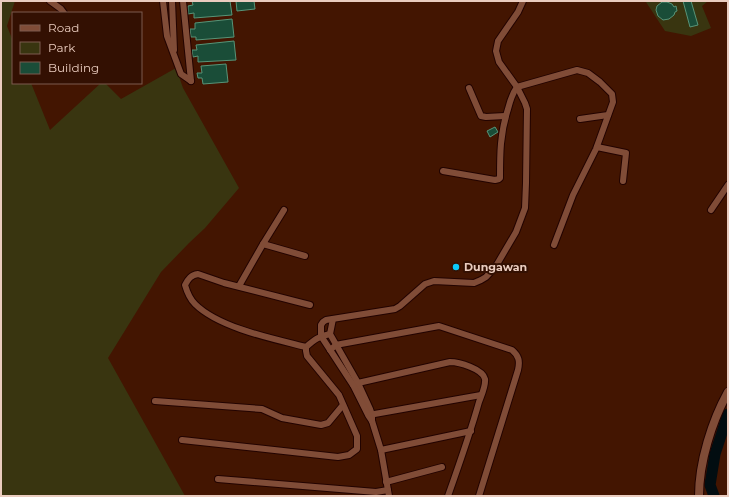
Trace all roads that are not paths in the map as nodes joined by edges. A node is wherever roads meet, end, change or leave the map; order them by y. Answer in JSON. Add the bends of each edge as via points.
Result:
{"nodes":[{"id":1,"x":50,"y":1,"type":"edge"},
{"id":2,"x":164,"y":1,"type":"edge"},
{"id":3,"x":172,"y":1,"type":"edge"},
{"id":4,"x":183,"y":1,"type":"edge"},
{"id":5,"x":523,"y":1,"type":"edge"},
{"id":6,"x":63,"y":12,"type":"edge"},
{"id":7,"x":174,"y":55,"type":"junction"},
{"id":8,"x":517,"y":86,"type":"junction"},
{"id":9,"x":469,"y":88,"type":"dead end"},
{"id":10,"x":608,"y":115,"type":"junction"},
{"id":11,"x":506,"y":116,"type":"junction"},
{"id":12,"x":580,"y":119,"type":"dead end"},
{"id":13,"x":597,"y":147,"type":"junction"},
{"id":14,"x":443,"y":171,"type":"dead end"},
{"id":15,"x":623,"y":181,"type":"dead end"},
{"id":16,"x":728,"y":185,"type":"edge"},
{"id":17,"x":284,"y":210,"type":"dead end"},
{"id":18,"x":711,"y":210,"type":"dead end"},
{"id":19,"x":263,"y":244,"type":"junction"},
{"id":20,"x":554,"y":245,"type":"dead end"},
{"id":21,"x":305,"y":256,"type":"dead end"},
{"id":22,"x":239,"y":286,"type":"junction"},
{"id":23,"x":310,"y":304,"type":"dead end"},
{"id":24,"x":333,"y":319,"type":"junction"},
{"id":25,"x":330,"y":334,"type":"junction"},
{"id":26,"x":321,"y":336,"type":"junction"},
{"id":27,"x":336,"y":345,"type":"junction"},
{"id":28,"x":306,"y":347,"type":"junction"},
{"id":29,"x":330,"y":350,"type":"junction"},
{"id":30,"x":356,"y":384,"type":"junction"},
{"id":31,"x":728,"y":392,"type":"edge"},
{"id":32,"x":481,"y":395,"type":"junction"},
{"id":33,"x":155,"y":401,"type":"dead end"},
{"id":34,"x":343,"y":405,"type":"junction"},
{"id":35,"x":371,"y":417,"type":"junction"},
{"id":36,"x":470,"y":431,"type":"junction"},
{"id":37,"x":182,"y":440,"type":"dead end"},
{"id":38,"x":381,"y":450,"type":"junction"},
{"id":39,"x":442,"y":467,"type":"dead end"},
{"id":40,"x":218,"y":479,"type":"dead end"},
{"id":41,"x":386,"y":482,"type":"junction"},
{"id":42,"x":388,"y":493,"type":"edge"},
{"id":43,"x":448,"y":496,"type":"edge"},
{"id":44,"x":479,"y":496,"type":"edge"},
{"id":45,"x":699,"y":496,"type":"edge"}],
"edges":[{"from":1,"to":6,"type":"street"},
{"from":2,"to":7,"type":"street","via":[[166,36]]},
{"from":3,"to":7,"type":"street"},
{"from":4,"to":7,"type":"street","via":[[191,81],[181,74]]},
{"from":5,"to":8,"type":"street","via":[[498,41],[496,51],[500,62]]},
{"from":8,"to":10,"type":"street","via":[[577,70],[588,73],[612,94],[613,102]]},
{"from":8,"to":11,"type":"street"},
{"from":8,"to":24,"type":"street","via":[[527,109],[525,208],[516,232],[492,272],[474,283],[429,282],[395,309]]},
{"from":9,"to":11,"type":"street","via":[[481,116]]},
{"from":10,"to":12,"type":"street"},
{"from":10,"to":13,"type":"street"},
{"from":11,"to":14,"type":"street","via":[[499,179]]},
{"from":13,"to":15,"type":"street","via":[[626,154]]},
{"from":13,"to":20,"type":"street","via":[[573,195]]},
{"from":16,"to":18,"type":"street"},
{"from":17,"to":19,"type":"street"},
{"from":19,"to":21,"type":"street"},
{"from":19,"to":22,"type":"street"},
{"from":22,"to":23,"type":"street"},
{"from":22,"to":28,"type":"street","via":[[198,274],[190,277],[185,285],[194,303],[211,316],[233,326]]},
{"from":24,"to":25,"type":"street"},
{"from":24,"to":26,"type":"street","via":[[323,322]]},
{"from":25,"to":26,"type":"street"},
{"from":25,"to":27,"type":"street"},
{"from":26,"to":28,"type":"street"},
{"from":26,"to":29,"type":"street"},
{"from":27,"to":29,"type":"street"},
{"from":27,"to":30,"type":"street"},
{"from":27,"to":44,"type":"street","via":[[439,326],[512,350],[517,354],[518,370]]},
{"from":28,"to":34,"type":"street","via":[[307,356],[339,395]]},
{"from":29,"to":30,"type":"street"},
{"from":30,"to":32,"type":"street","via":[[454,362],[474,368],[483,374],[485,378]]},
{"from":30,"to":35,"type":"street"},
{"from":31,"to":45,"type":"street","via":[[706,448]]},
{"from":32,"to":35,"type":"street"},
{"from":32,"to":36,"type":"street"},
{"from":33,"to":34,"type":"street","via":[[262,409],[282,418],[321,425],[328,423]]},
{"from":34,"to":37,"type":"street","via":[[357,436],[357,449],[349,455]]},
{"from":35,"to":38,"type":"street"},
{"from":36,"to":38,"type":"street"},
{"from":36,"to":43,"type":"street"},
{"from":38,"to":41,"type":"street"},
{"from":39,"to":41,"type":"street"},
{"from":40,"to":42,"type":"street"},
{"from":41,"to":42,"type":"street"}]}
